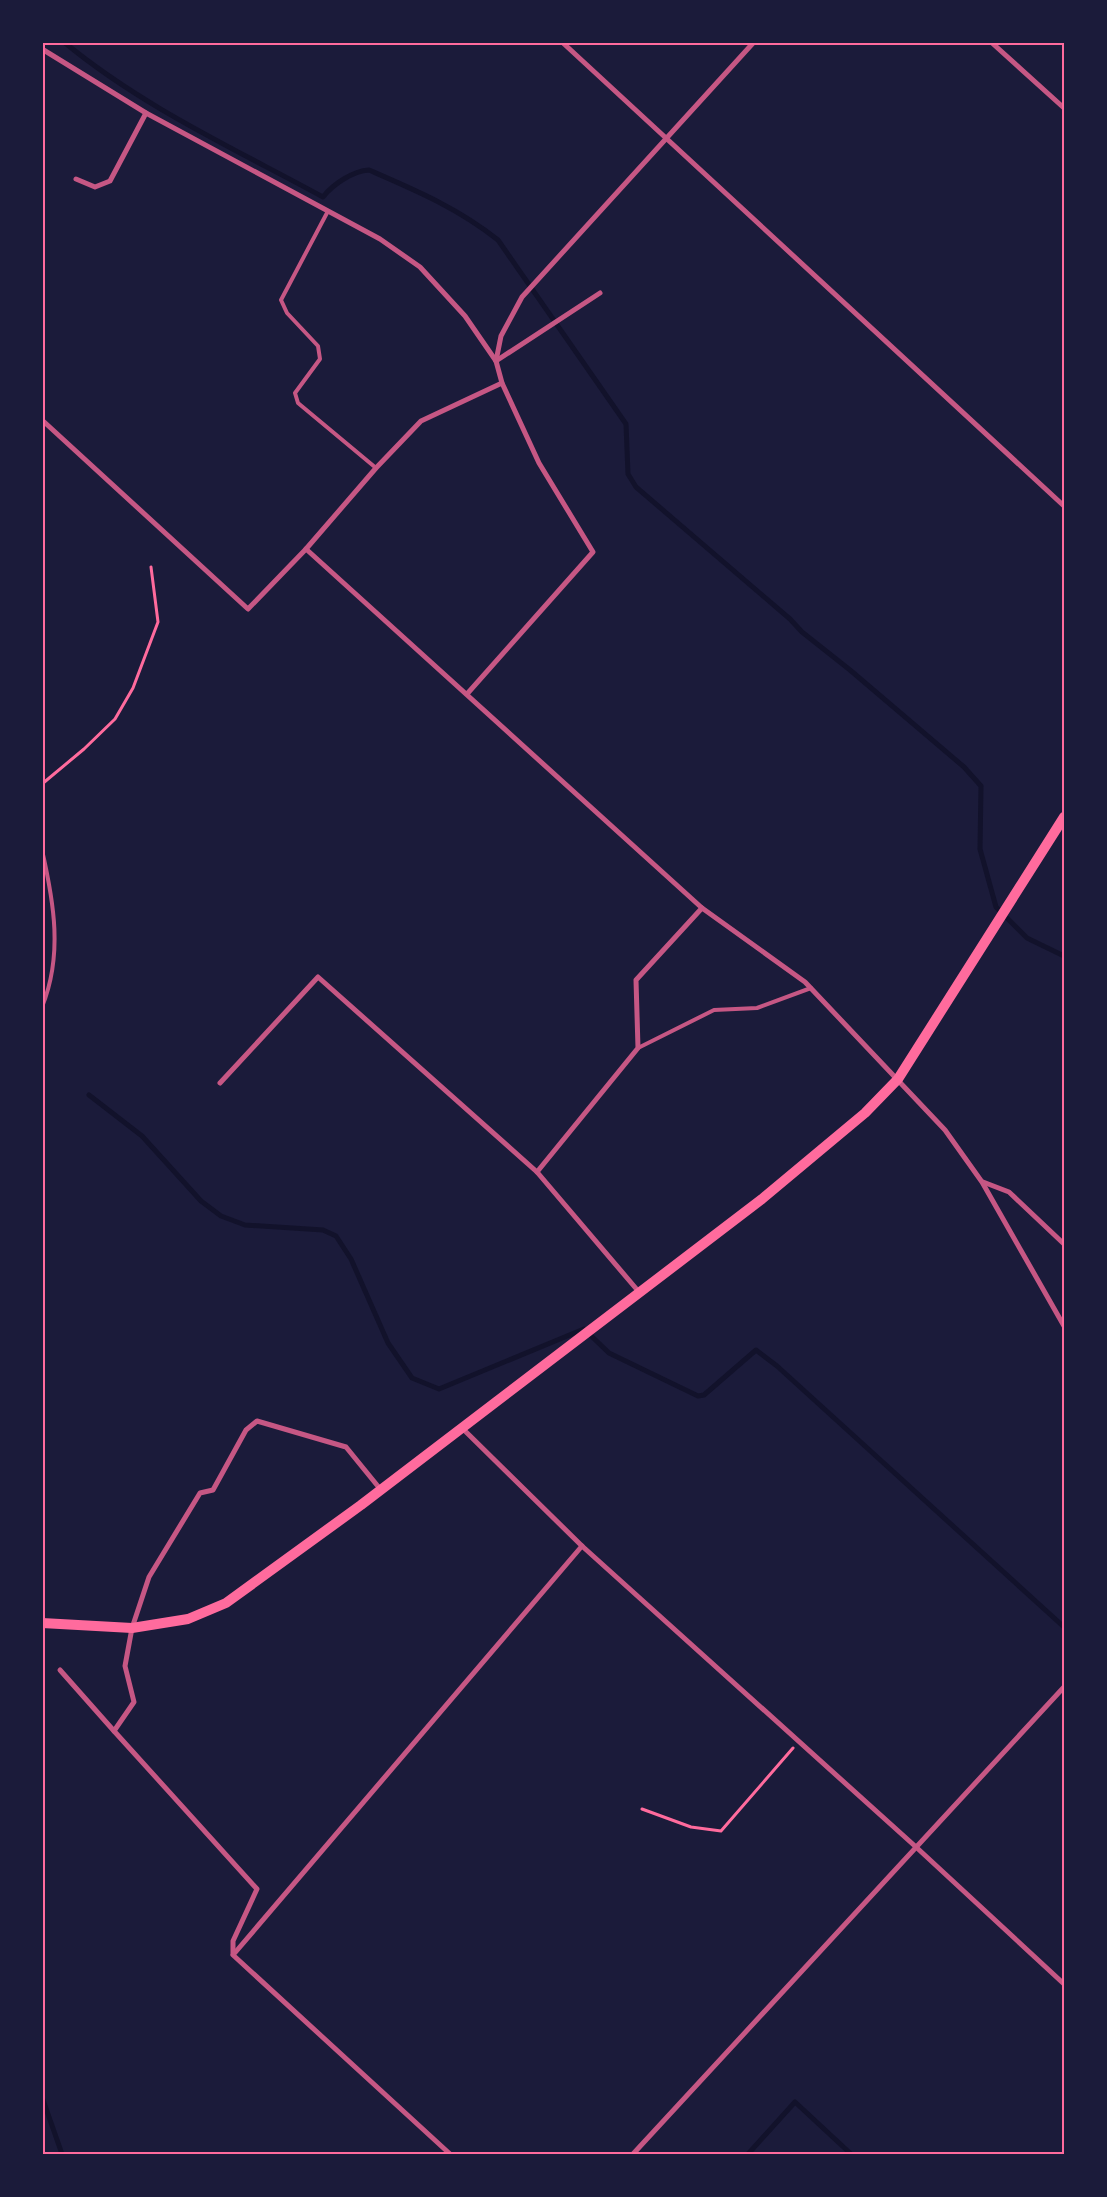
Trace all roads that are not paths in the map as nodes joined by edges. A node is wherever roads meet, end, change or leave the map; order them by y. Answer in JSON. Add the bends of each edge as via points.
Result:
{"nodes":[{"id":1,"x":562,"y":42,"type":"edge"},
{"id":2,"x":754,"y":42,"type":"edge"},
{"id":3,"x":991,"y":42,"type":"edge"},
{"id":4,"x":42,"y":49,"type":"edge"},
{"id":5,"x":1064,"y":108,"type":"edge"},
{"id":6,"x":146,"y":112,"type":"junction"},
{"id":7,"x":667,"y":140,"type":"junction"},
{"id":8,"x":76,"y":179,"type":"dead end"},
{"id":9,"x":328,"y":211,"type":"junction"},
{"id":10,"x":600,"y":293,"type":"dead end"},
{"id":11,"x":496,"y":362,"type":"junction"},
{"id":12,"x":502,"y":383,"type":"junction"},
{"id":13,"x":42,"y":420,"type":"edge"},
{"id":14,"x":376,"y":468,"type":"junction"},
{"id":15,"x":1064,"y":506,"type":"edge"},
{"id":16,"x":306,"y":549,"type":"junction"},
{"id":17,"x":467,"y":694,"type":"junction"},
{"id":18,"x":1064,"y":817,"type":"edge"},
{"id":19,"x":42,"y":850,"type":"edge"},
{"id":20,"x":702,"y":908,"type":"junction"},
{"id":21,"x":811,"y":988,"type":"junction"},
{"id":22,"x":42,"y":1007,"type":"edge"},
{"id":23,"x":638,"y":1048,"type":"junction"},
{"id":24,"x":898,"y":1079,"type":"junction"},
{"id":25,"x":220,"y":1083,"type":"dead end"},
{"id":26,"x":537,"y":1172,"type":"junction"},
{"id":27,"x":982,"y":1182,"type":"junction"},
{"id":28,"x":1064,"y":1244,"type":"edge"},
{"id":29,"x":639,"y":1292,"type":"junction"},
{"id":30,"x":1064,"y":1326,"type":"edge"},
{"id":31,"x":461,"y":1427,"type":"junction"},
{"id":32,"x":381,"y":1490,"type":"junction"},
{"id":33,"x":582,"y":1546,"type":"junction"},
{"id":34,"x":42,"y":1623,"type":"edge"},
{"id":35,"x":132,"y":1628,"type":"junction"},
{"id":36,"x":60,"y":1670,"type":"dead end"},
{"id":37,"x":1064,"y":1687,"type":"edge"},
{"id":38,"x":114,"y":1731,"type":"junction"},
{"id":39,"x":916,"y":1847,"type":"junction"},
{"id":40,"x":233,"y":1954,"type":"junction"},
{"id":41,"x":1064,"y":1984,"type":"edge"},
{"id":42,"x":450,"y":2154,"type":"edge"},
{"id":43,"x":633,"y":2154,"type":"edge"}],
"edges":[{"from":1,"to":7,"type":"street"},
{"from":2,"to":7,"type":"street"},
{"from":3,"to":5,"type":"street"},
{"from":4,"to":6,"type":"street"},
{"from":6,"to":8,"type":"street","via":[[110,181],[95,187]]},
{"from":6,"to":9,"type":"street"},
{"from":7,"to":11,"type":"street","via":[[522,297],[501,336]]},
{"from":7,"to":15,"type":"street"},
{"from":9,"to":11,"type":"street","via":[[380,239],[420,267],[465,316]]},
{"from":9,"to":14,"type":"lane","via":[[281,300],[287,313],[318,346],[320,359],[295,394],[298,403]]},
{"from":10,"to":11,"type":"street"},
{"from":11,"to":12,"type":"street"},
{"from":12,"to":14,"type":"street","via":[[421,421]]},
{"from":12,"to":17,"type":"street","via":[[540,463],[593,552]]},
{"from":13,"to":16,"type":"street","via":[[248,609]]},
{"from":14,"to":16,"type":"street"},
{"from":16,"to":17,"type":"street"},
{"from":17,"to":20,"type":"street"},
{"from":18,"to":24,"type":"main road"},
{"from":19,"to":22,"type":"lane","via":[[56,934],[52,983]]},
{"from":20,"to":21,"type":"street"},
{"from":20,"to":23,"type":"street","via":[[636,980]]},
{"from":21,"to":23,"type":"lane","via":[[757,1008],[714,1010]]},
{"from":21,"to":24,"type":"street"},
{"from":23,"to":26,"type":"street"},
{"from":24,"to":27,"type":"street","via":[[945,1130]]},
{"from":24,"to":29,"type":"main road","via":[[865,1113],[762,1199]]},
{"from":25,"to":26,"type":"street","via":[[318,977]]},
{"from":26,"to":29,"type":"street"},
{"from":27,"to":28,"type":"street","via":[[1009,1192]]},
{"from":27,"to":30,"type":"street"},
{"from":29,"to":31,"type":"main road"},
{"from":31,"to":32,"type":"main road"},
{"from":31,"to":33,"type":"street"},
{"from":32,"to":35,"type":"main road","via":[[226,1603],[188,1619]]},
{"from":32,"to":35,"type":"street","via":[[346,1447],[257,1421],[246,1430],[213,1490],[200,1493],[149,1577]]},
{"from":33,"to":39,"type":"street"},
{"from":33,"to":40,"type":"street"},
{"from":34,"to":35,"type":"main road"},
{"from":35,"to":38,"type":"street","via":[[125,1666],[134,1702]]},
{"from":36,"to":38,"type":"street"},
{"from":37,"to":39,"type":"street"},
{"from":38,"to":40,"type":"street","via":[[258,1889],[233,1941]]},
{"from":39,"to":41,"type":"street"},
{"from":39,"to":43,"type":"street"},
{"from":40,"to":42,"type":"street"}]}
